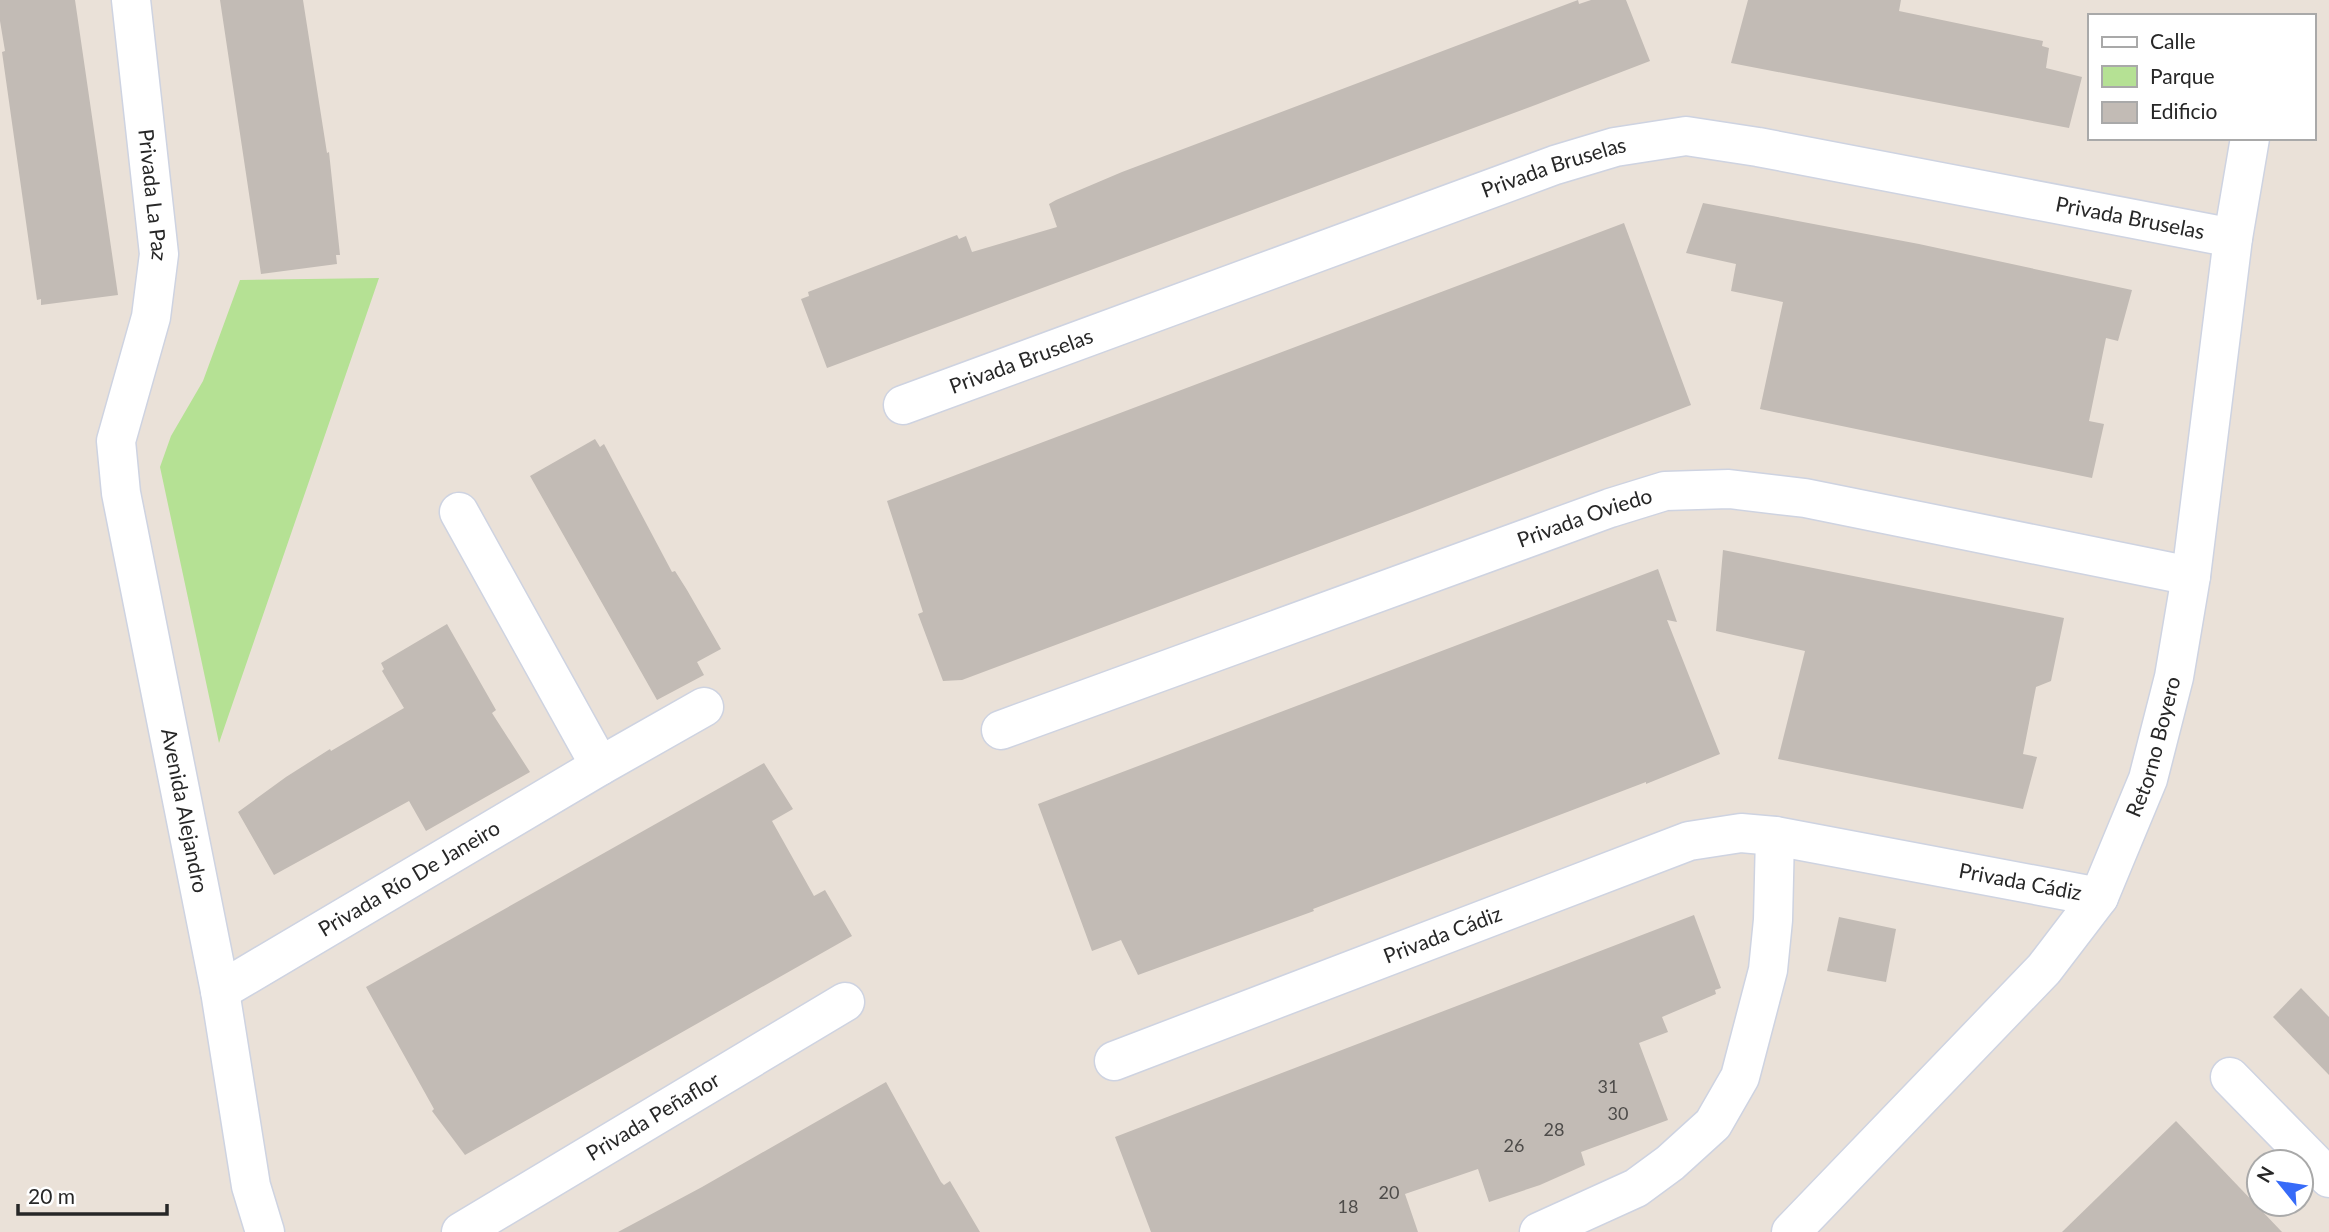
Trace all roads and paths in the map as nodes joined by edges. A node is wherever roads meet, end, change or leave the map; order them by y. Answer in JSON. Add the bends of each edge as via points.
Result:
{"nodes":[{"id":1,"x":131,"y":0,"type":"edge"},
{"id":2,"x":2250,"y":140,"type":"edge"},
{"id":3,"x":2233,"y":238,"type":"junction"},
{"id":4,"x":131,"y":388,"type":"joint"},
{"id":5,"x":903,"y":405,"type":"dead end"},
{"id":6,"x":459,"y":512,"type":"dead end"},
{"id":7,"x":2191,"y":576,"type":"junction"},
{"id":8,"x":704,"y":707,"type":"dead end"},
{"id":9,"x":1002,"y":730,"type":"dead end"},
{"id":10,"x":600,"y":766,"type":"junction"},
{"id":11,"x":1775,"y":836,"type":"junction"},
{"id":12,"x":2099,"y":897,"type":"junction"},
{"id":13,"x":220,"y":991,"type":"junction"},
{"id":14,"x":845,"y":1002,"type":"dead end"},
{"id":15,"x":1114,"y":1062,"type":"dead end"},
{"id":16,"x":2230,"y":1077,"type":"dead end"},
{"id":17,"x":2329,"y":1178,"type":"edge"},
{"id":18,"x":265,"y":1232,"type":"edge"},
{"id":19,"x":461,"y":1232,"type":"edge"},
{"id":20,"x":1539,"y":1232,"type":"edge"},
{"id":21,"x":1791,"y":1232,"type":"edge"}],
"edges":[{"from":1,"to":4,"type":"street","name":"Privada La Paz","via":[[159,254],[151,317]]},
{"from":2,"to":3,"type":"street","name":"Retorno Boyero"},
{"from":3,"to":5,"type":"street","name":"Privada Bruselas","via":[[1686,136],[1615,147],[1555,165]]},
{"from":3,"to":7,"type":"street","name":"Retorno Boyero"},
{"from":4,"to":13,"type":"street","name":"Avenida Alejandro","via":[[116,441],[121,493]]},
{"from":6,"to":10,"type":"street"},
{"from":7,"to":9,"type":"street","name":"Privada Oviedo","via":[[1805,498],[1729,489],[1665,491]]},
{"from":7,"to":12,"type":"street","name":"Retorno Boyero","via":[[2174,677],[2148,779]]},
{"from":8,"to":10,"type":"street","name":"Privada Río De Janeiro"},
{"from":10,"to":13,"type":"street","name":"Privada Río De Janeiro"},
{"from":11,"to":12,"type":"street","name":"Privada Cádiz"},
{"from":11,"to":15,"type":"street","name":"Privada Cádiz","via":[[1741,833],[1689,841]]},
{"from":11,"to":20,"type":"street","via":[[1768,970],[1740,1077],[1713,1124],[1636,1188]]},
{"from":12,"to":21,"type":"street","name":"Retorno Boyero","via":[[2044,969]]},
{"from":13,"to":18,"type":"street","name":"Avenida Alejandro","via":[[251,1186]]},
{"from":14,"to":19,"type":"street","name":"Privada Peñaflor"},
{"from":16,"to":17,"type":"street"}]}
